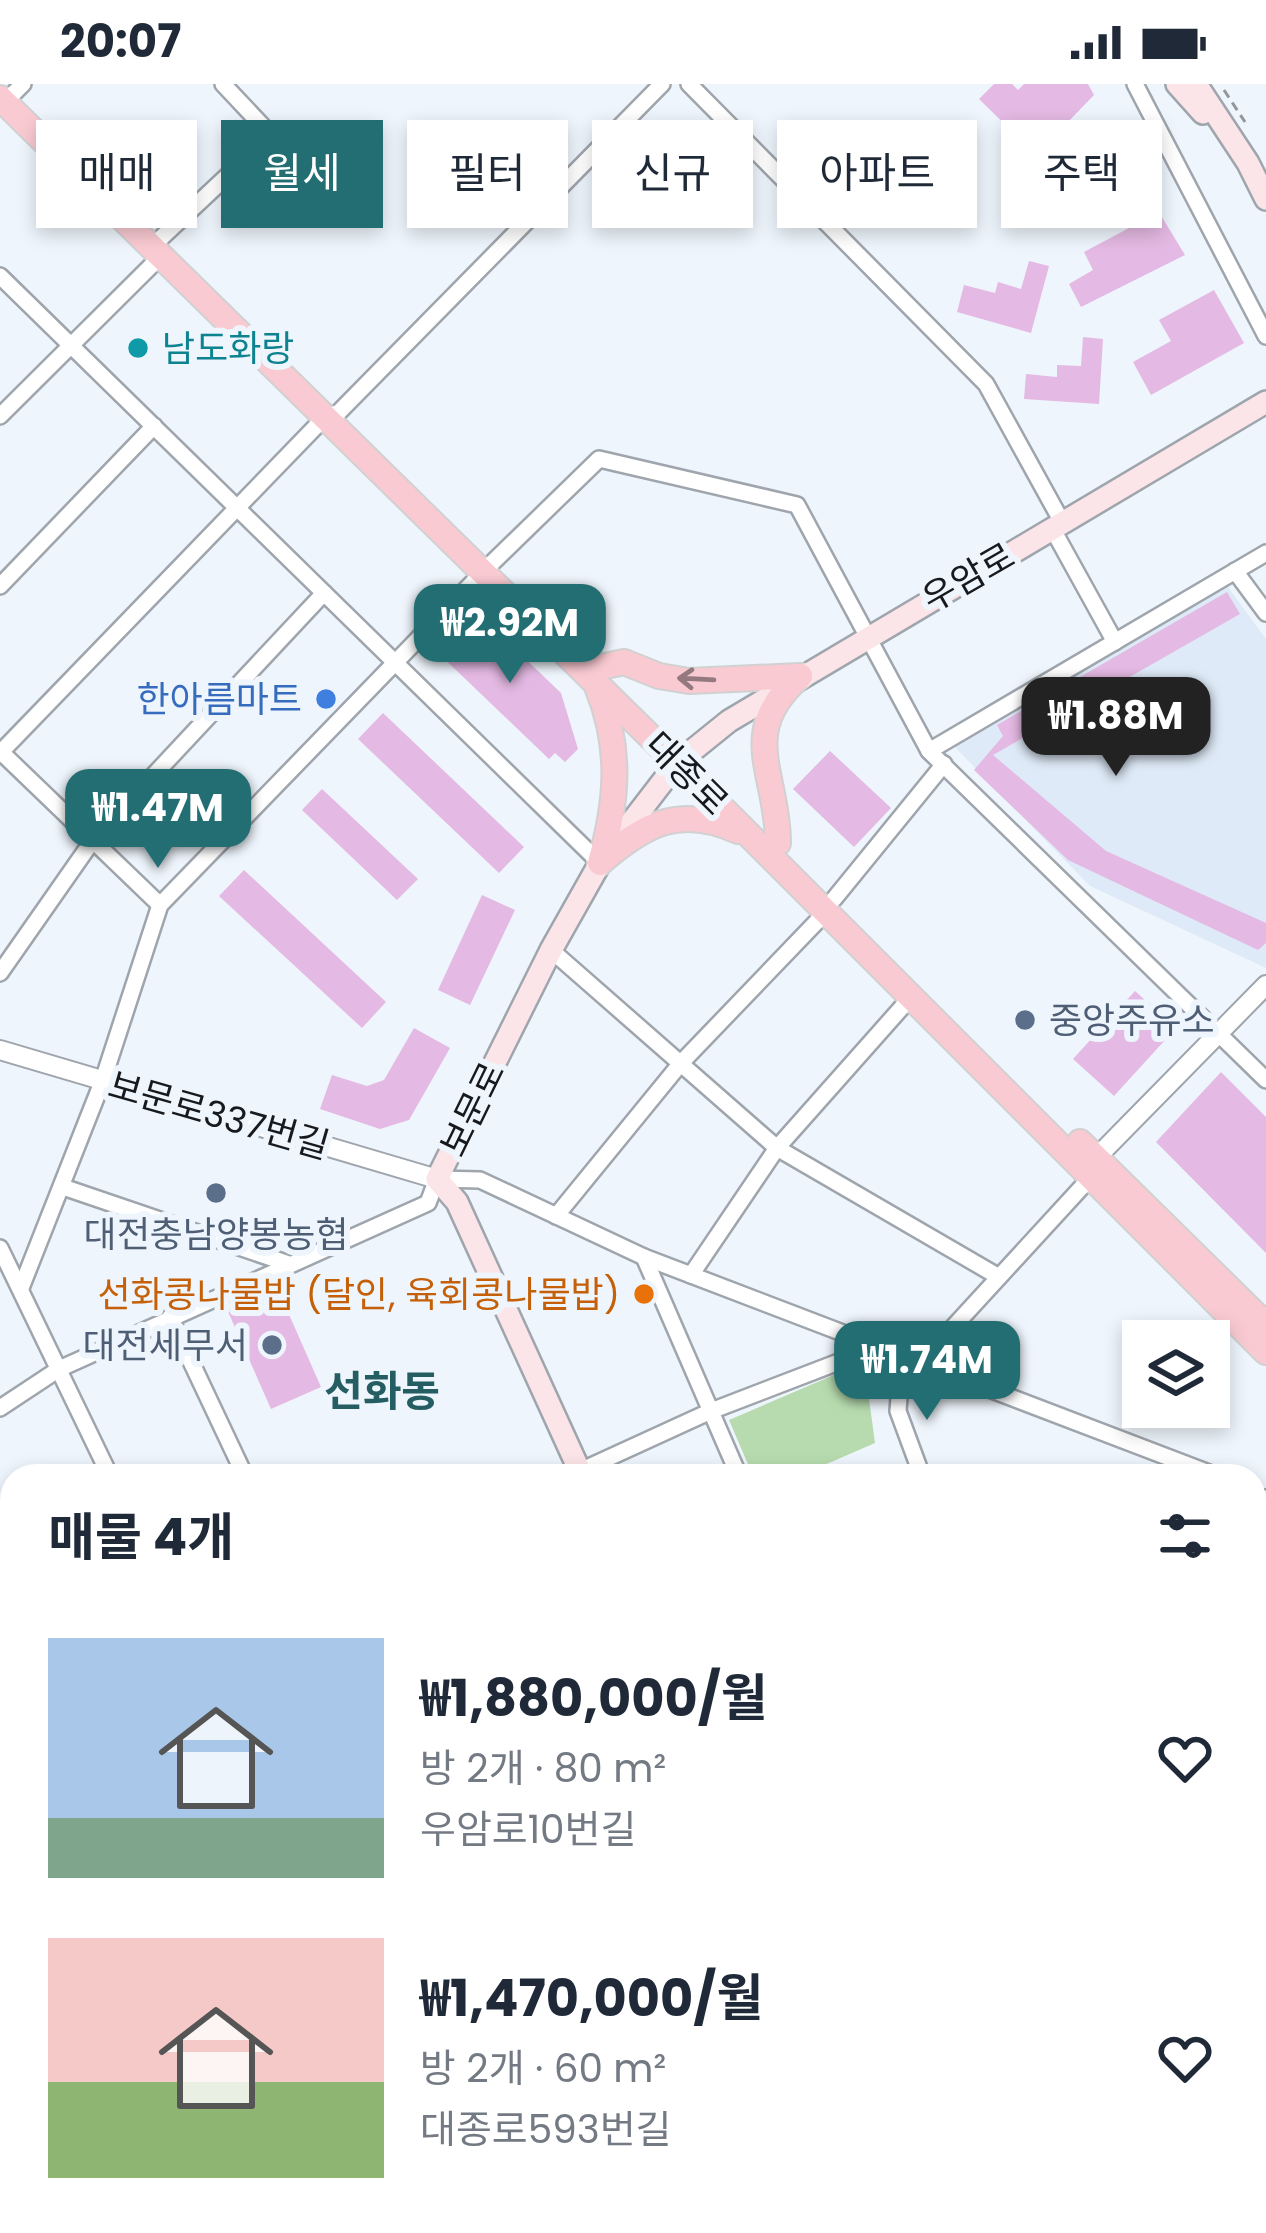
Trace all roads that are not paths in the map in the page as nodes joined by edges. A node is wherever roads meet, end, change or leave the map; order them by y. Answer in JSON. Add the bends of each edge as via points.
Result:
{"nodes":[{"id":1,"x":224,"y":84,"type":"edge"},
{"id":2,"x":662,"y":84,"type":"edge"},
{"id":3,"x":689,"y":84,"type":"edge"},
{"id":4,"x":1135,"y":84,"type":"edge"},
{"id":5,"x":1177,"y":84,"type":"edge"},
{"id":6,"x":1196,"y":84,"type":"edge"},
{"id":7,"x":8,"y":95,"type":"edge"},
{"id":8,"x":1248,"y":163,"type":"junction"},
{"id":9,"x":1266,"y":200,"type":"edge"},
{"id":10,"x":161,"y":247,"type":"junction"},
{"id":11,"x":0,"y":276,"type":"edge"},
{"id":12,"x":1266,"y":336,"type":"edge"},
{"id":13,"x":71,"y":346,"type":"junction"},
{"id":14,"x":1266,"y":402,"type":"edge"},
{"id":15,"x":332,"y":415,"type":"junction"},
{"id":16,"x":0,"y":416,"type":"edge"},
{"id":17,"x":154,"y":426,"type":"junction"},
{"id":18,"x":237,"y":508,"type":"junction"},
{"id":19,"x":1057,"y":525,"type":"junction"},
{"id":20,"x":1266,"y":553,"type":"edge"},
{"id":21,"x":487,"y":568,"type":"junction"},
{"id":22,"x":1235,"y":571,"type":"junction"},
{"id":23,"x":0,"y":586,"type":"edge"},
{"id":24,"x":324,"y":593,"type":"junction"},
{"id":25,"x":1266,"y":614,"type":"edge"},
{"id":26,"x":867,"y":636,"type":"junction"},
{"id":27,"x":1115,"y":642,"type":"junction"},
{"id":28,"x":395,"y":662,"type":"junction"},
{"id":29,"x":595,"y":675,"type":"junction"},
{"id":30,"x":800,"y":676,"type":"junction"},
{"id":31,"x":0,"y":752,"type":"edge"},
{"id":32,"x":929,"y":752,"type":"junction"},
{"id":33,"x":682,"y":758,"type":"junction"},
{"id":34,"x":944,"y":764,"type":"junction"},
{"id":35,"x":752,"y":837,"type":"junction"},
{"id":36,"x":93,"y":840,"type":"junction"},
{"id":37,"x":778,"y":843,"type":"junction"},
{"id":38,"x":600,"y":863,"type":"junction"},
{"id":39,"x":160,"y":905,"type":"junction"},
{"id":40,"x":830,"y":905,"type":"junction"},
{"id":41,"x":551,"y":950,"type":"junction"},
{"id":42,"x":0,"y":973,"type":"edge"},
{"id":43,"x":1266,"y":985,"type":"edge"},
{"id":44,"x":911,"y":998,"type":"junction"},
{"id":45,"x":1218,"y":1033,"type":"junction"},
{"id":46,"x":0,"y":1050,"type":"edge"},
{"id":47,"x":681,"y":1064,"type":"junction"},
{"id":48,"x":103,"y":1080,"type":"junction"},
{"id":49,"x":1266,"y":1080,"type":"edge"},
{"id":50,"x":777,"y":1148,"type":"junction"},
{"id":51,"x":1093,"y":1167,"type":"junction"},
{"id":52,"x":437,"y":1179,"type":"junction"},
{"id":53,"x":63,"y":1186,"type":"junction"},
{"id":54,"x":556,"y":1216,"type":"junction"},
{"id":55,"x":0,"y":1248,"type":"edge"},
{"id":56,"x":644,"y":1257,"type":"junction"},
{"id":57,"x":289,"y":1264,"type":"junction"},
{"id":58,"x":692,"y":1275,"type":"junction"},
{"id":59,"x":999,"y":1277,"type":"junction"},
{"id":60,"x":21,"y":1288,"type":"junction"},
{"id":61,"x":170,"y":1317,"type":"junction"},
{"id":62,"x":1266,"y":1325,"type":"edge"},
{"id":63,"x":875,"y":1348,"type":"junction"},
{"id":64,"x":1266,"y":1352,"type":"edge"},
{"id":65,"x":918,"y":1364,"type":"junction"},
{"id":66,"x":59,"y":1369,"type":"junction"},
{"id":67,"x":0,"y":1408,"type":"edge"},
{"id":68,"x":711,"y":1411,"type":"junction"},
{"id":69,"x":104,"y":1464,"type":"edge"},
{"id":70,"x":239,"y":1464,"type":"edge"},
{"id":71,"x":576,"y":1464,"type":"edge"},
{"id":72,"x":602,"y":1464,"type":"edge"},
{"id":73,"x":735,"y":1464,"type":"edge"},
{"id":74,"x":917,"y":1464,"type":"edge"},
{"id":75,"x":1185,"y":1464,"type":"edge"}],
"edges":[{"from":1,"to":10,"type":"street","via":[[272,135]]},
{"from":2,"to":15,"type":"street"},
{"from":3,"to":19,"type":"street","via":[[986,384]]},
{"from":4,"to":12,"type":"street"},
{"from":5,"to":8,"type":"main road"},
{"from":6,"to":8,"type":"main road"},
{"from":7,"to":10,"type":"main road","name":"대종로"},
{"from":8,"to":9,"type":"main road"},
{"from":10,"to":13,"type":"street"},
{"from":10,"to":15,"type":"main road","name":"대종로"},
{"from":11,"to":13,"type":"street"},
{"from":13,"to":16,"type":"street"},
{"from":13,"to":17,"type":"street"},
{"from":14,"to":19,"type":"main road","name":"우암로"},
{"from":15,"to":18,"type":"street"},
{"from":15,"to":21,"type":"main road","name":"대종로"},
{"from":17,"to":18,"type":"street"},
{"from":17,"to":23,"type":"street"},
{"from":18,"to":24,"type":"street"},
{"from":18,"to":31,"type":"street"},
{"from":19,"to":26,"type":"main road","name":"우암로"},
{"from":19,"to":27,"type":"street"},
{"from":20,"to":22,"type":"street"},
{"from":21,"to":26,"type":"street","via":[[599,459],[797,505]]},
{"from":21,"to":28,"type":"street"},
{"from":21,"to":29,"type":"main road","name":"대종로"},
{"from":22,"to":25,"type":"street"},
{"from":22,"to":27,"type":"street"},
{"from":24,"to":28,"type":"street"},
{"from":24,"to":36,"type":"street"},
{"from":26,"to":30,"type":"main road","name":"우암로"},
{"from":26,"to":32,"type":"street"},
{"from":27,"to":32,"type":"street"},
{"from":28,"to":38,"type":"street"},
{"from":28,"to":39,"type":"street"},
{"from":30,"to":29,"type":"main road","one_way":true,"via":[[689,680],[624,662]]},
{"from":29,"to":33,"type":"main road","name":"대종로"},
{"from":29,"to":38,"type":"main road","via":[[617,777]]},
{"from":30,"to":33,"type":"main road","name":"우암로"},
{"from":30,"to":37,"type":"main road","via":[[768,713],[764,746]]},
{"from":31,"to":36,"type":"street"},
{"from":32,"to":34,"type":"street"},
{"from":33,"to":35,"type":"main road","name":"대종로"},
{"from":33,"to":37,"type":"main road","name":"대종로"},
{"from":33,"to":38,"type":"main road","name":"보문로"},
{"from":34,"to":40,"type":"street"},
{"from":34,"to":45,"type":"street"},
{"from":35,"to":38,"type":"main road","via":[[700,818],[666,820],[634,833]]},
{"from":35,"to":40,"type":"main road","name":"대종로"},
{"from":36,"to":39,"type":"street"},
{"from":36,"to":42,"type":"street"},
{"from":37,"to":40,"type":"main road","name":"대종로"},
{"from":38,"to":41,"type":"main road","name":"보문로"},
{"from":39,"to":48,"type":"street"},
{"from":40,"to":44,"type":"main road","name":"대종로"},
{"from":40,"to":47,"type":"street"},
{"from":40,"to":51,"type":"main road","name":"대종로"},
{"from":41,"to":47,"type":"street"},
{"from":41,"to":52,"type":"main road","name":"보문로"},
{"from":43,"to":45,"type":"street"},
{"from":44,"to":50,"type":"street"},
{"from":44,"to":51,"type":"main road","name":"대종로"},
{"from":45,"to":49,"type":"street"},
{"from":45,"to":51,"type":"street"},
{"from":46,"to":48,"type":"street","name":"보문로337번길"},
{"from":47,"to":50,"type":"street"},
{"from":47,"to":54,"type":"street"},
{"from":48,"to":52,"type":"street","name":"보문로337번길"},
{"from":48,"to":53,"type":"street"},
{"from":50,"to":58,"type":"street"},
{"from":50,"to":59,"type":"street"},
{"from":51,"to":59,"type":"street"},
{"from":51,"to":62,"type":"main road","name":"대종로"},
{"from":51,"to":64,"type":"main road","name":"대종로"},
{"from":52,"to":54,"type":"street","via":[[480,1180]]},
{"from":52,"to":57,"type":"street","via":[[428,1203]]},
{"from":52,"to":71,"type":"main road","name":"보문로","via":[[458,1202]]},
{"from":53,"to":57,"type":"street"},
{"from":53,"to":60,"type":"street"},
{"from":54,"to":56,"type":"street"},
{"from":55,"to":60,"type":"street"},
{"from":56,"to":58,"type":"street"},
{"from":56,"to":68,"type":"street"},
{"from":57,"to":61,"type":"street"},
{"from":58,"to":63,"type":"street"},
{"from":59,"to":65,"type":"street"},
{"from":60,"to":66,"type":"street"},
{"from":61,"to":66,"type":"street"},
{"from":61,"to":70,"type":"street"},
{"from":63,"to":65,"type":"street"},
{"from":63,"to":68,"type":"street","name":"보문로"},
{"from":65,"to":74,"type":"street","via":[[900,1385],[898,1411]]},
{"from":65,"to":75,"type":"street"},
{"from":66,"to":67,"type":"street"},
{"from":66,"to":69,"type":"street"},
{"from":68,"to":72,"type":"street","name":"보문로"},
{"from":68,"to":73,"type":"street"}]}
